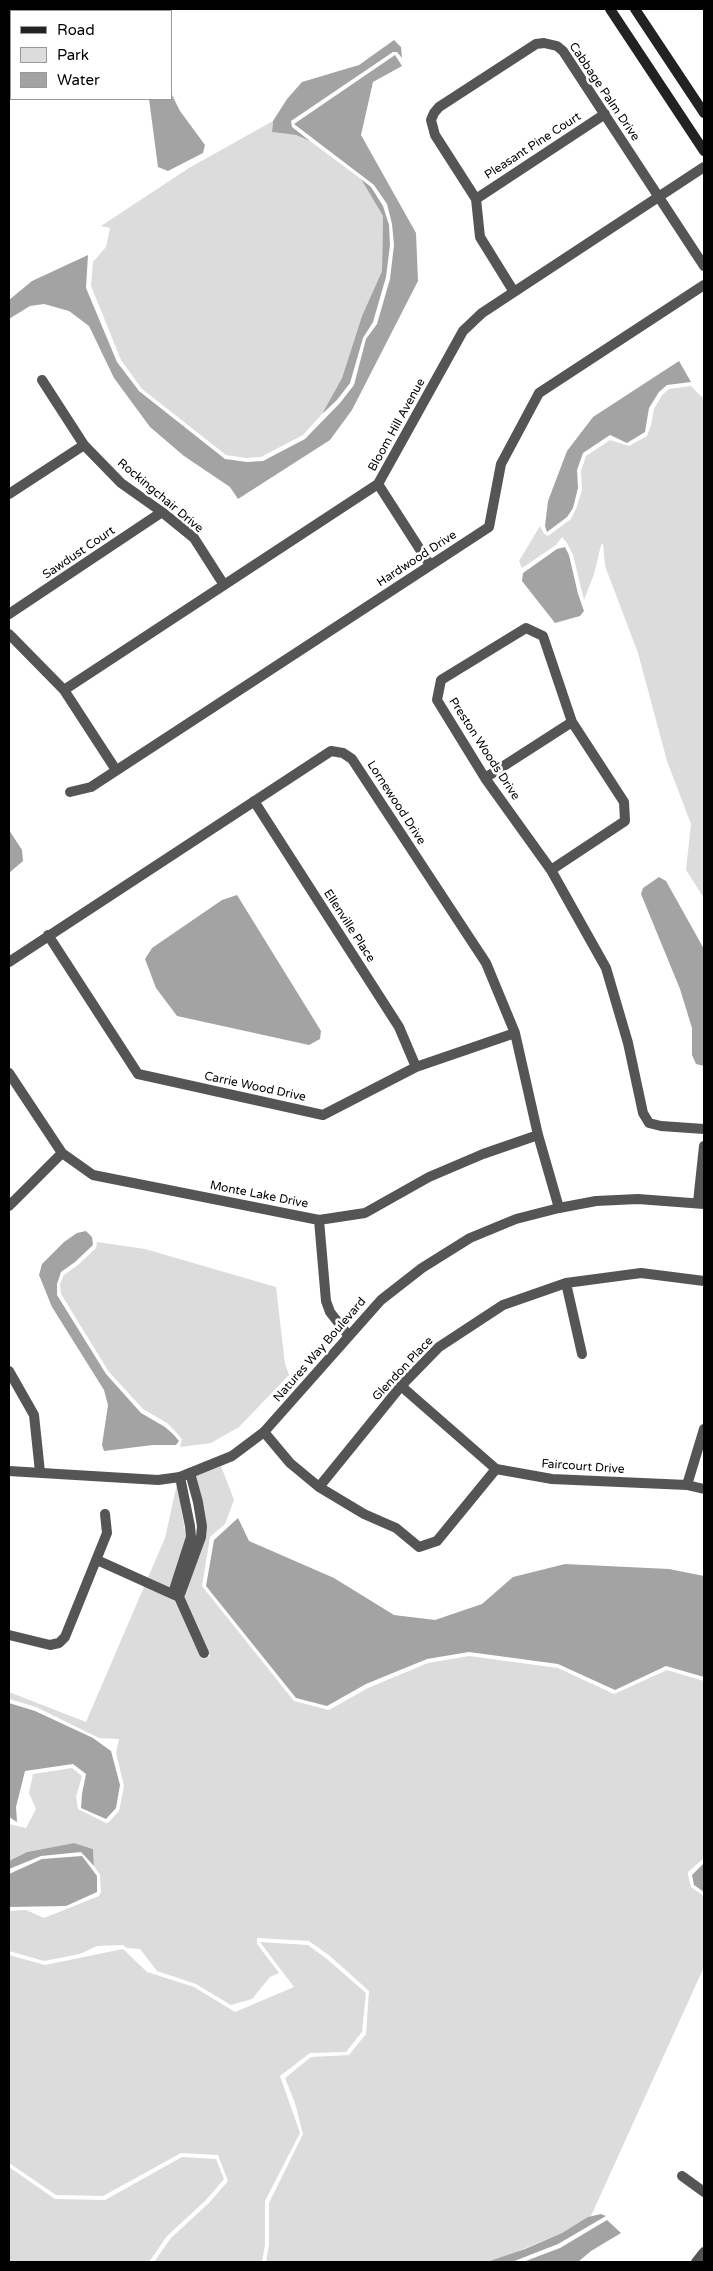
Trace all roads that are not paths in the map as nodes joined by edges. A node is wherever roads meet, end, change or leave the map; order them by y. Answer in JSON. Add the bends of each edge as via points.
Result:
{"nodes":[{"id":1,"x":610,"y":9,"type":"edge"},
{"id":2,"x":634,"y":9,"type":"edge"},
{"id":3,"x":704,"y":113,"type":"edge"},
{"id":4,"x":605,"y":114,"type":"junction"},
{"id":5,"x":704,"y":150,"type":"edge"},
{"id":6,"x":704,"y":167,"type":"edge"},
{"id":7,"x":659,"y":197,"type":"junction"},
{"id":8,"x":476,"y":200,"type":"junction"},
{"id":9,"x":704,"y":266,"type":"edge"},
{"id":10,"x":704,"y":285,"type":"edge"},
{"id":11,"x":514,"y":292,"type":"junction"},
{"id":12,"x":42,"y":380,"type":"dead end"},
{"id":13,"x":84,"y":445,"type":"junction"},
{"id":14,"x":378,"y":484,"type":"junction"},
{"id":15,"x":9,"y":494,"type":"edge"},
{"id":16,"x":162,"y":512,"type":"junction"},
{"id":17,"x":430,"y":565,"type":"junction"},
{"id":18,"x":224,"y":585,"type":"junction"},
{"id":19,"x":9,"y":614,"type":"edge"},
{"id":20,"x":9,"y":634,"type":"edge"},
{"id":21,"x":64,"y":690,"type":"junction"},
{"id":22,"x":572,"y":722,"type":"junction"},
{"id":23,"x":116,"y":770,"type":"junction"},
{"id":24,"x":485,"y":778,"type":"junction"},
{"id":25,"x":70,"y":792,"type":"dead end"},
{"id":26,"x":254,"y":801,"type":"junction"},
{"id":27,"x":551,"y":870,"type":"junction"},
{"id":28,"x":48,"y":935,"type":"junction"},
{"id":29,"x":9,"y":962,"type":"edge"},
{"id":30,"x":515,"y":1033,"type":"junction"},
{"id":31,"x":416,"y":1067,"type":"junction"},
{"id":32,"x":9,"y":1073,"type":"edge"},
{"id":33,"x":704,"y":1129,"type":"edge"},
{"id":34,"x":538,"y":1135,"type":"junction"},
{"id":35,"x":704,"y":1146,"type":"edge"},
{"id":36,"x":62,"y":1153,"type":"junction"},
{"id":37,"x":701,"y":1203,"type":"edge"},
{"id":38,"x":9,"y":1206,"type":"edge"},
{"id":39,"x":558,"y":1208,"type":"junction"},
{"id":40,"x":319,"y":1220,"type":"junction"},
{"id":41,"x":704,"y":1281,"type":"edge"},
{"id":42,"x":566,"y":1283,"type":"junction"},
{"id":43,"x":348,"y":1335,"type":"junction"},
{"id":44,"x":582,"y":1354,"type":"dead end"},
{"id":45,"x":9,"y":1371,"type":"edge"},
{"id":46,"x":401,"y":1386,"type":"junction"},
{"id":47,"x":704,"y":1429,"type":"edge"},
{"id":48,"x":264,"y":1432,"type":"junction"},
{"id":49,"x":496,"y":1469,"type":"junction"},
{"id":50,"x":9,"y":1471,"type":"edge"},
{"id":51,"x":40,"y":1472,"type":"junction"},
{"id":52,"x":190,"y":1473,"type":"junction"},
{"id":53,"x":180,"y":1477,"type":"junction"},
{"id":54,"x":687,"y":1485,"type":"junction"},
{"id":55,"x":319,"y":1487,"type":"junction"},
{"id":56,"x":704,"y":1489,"type":"edge"},
{"id":57,"x":198,"y":1502,"type":"junction"},
{"id":58,"x":186,"y":1506,"type":"junction"},
{"id":59,"x":105,"y":1514,"type":"dead end"},
{"id":60,"x":97,"y":1560,"type":"junction"},
{"id":61,"x":176,"y":1595,"type":"junction"},
{"id":62,"x":9,"y":1635,"type":"edge"},
{"id":63,"x":204,"y":1653,"type":"dead end"},
{"id":64,"x":682,"y":2176,"type":"dead end"},
{"id":65,"x":704,"y":2192,"type":"edge"},
{"id":66,"x":704,"y":2252,"type":"edge"},
{"id":67,"x":696,"y":2262,"type":"edge"}],
"edges":[{"from":1,"to":5,"type":"main road"},
{"from":2,"to":3,"type":"main road"},
{"from":4,"to":7,"type":"street","name":"Cabbage Palm Drive"},
{"from":4,"to":8,"type":"street","name":"Pleasant Pine Court"},
{"from":4,"to":8,"type":"street","name":"Cabbage Palm Drive","via":[[563,51],[544,43],[536,44],[439,107],[431,120],[432,128]]},
{"from":6,"to":7,"type":"street","name":"Bloom Hill Avenue"},
{"from":7,"to":9,"type":"street","name":"Cabbage Palm Drive"},
{"from":7,"to":11,"type":"street","name":"Bloom Hill Avenue"},
{"from":8,"to":11,"type":"street","name":"Cabbage Palm Drive","via":[[480,238]]},
{"from":10,"to":17,"type":"street","name":"Hardwood Drive","via":[[540,393],[501,464],[489,527]]},
{"from":11,"to":14,"type":"street","name":"Bloom Hill Avenue","via":[[482,313],[464,331]]},
{"from":12,"to":13,"type":"street","name":"Rockingchair Drive"},
{"from":13,"to":15,"type":"street"},
{"from":13,"to":16,"type":"street","name":"Rockingchair Drive","via":[[121,483]]},
{"from":14,"to":17,"type":"street"},
{"from":14,"to":18,"type":"street","name":"Bloom Hill Avenue"},
{"from":16,"to":18,"type":"street","name":"Rockingchair Drive","via":[[194,538]]},
{"from":16,"to":19,"type":"street","name":"Sawdust Court"},
{"from":17,"to":23,"type":"street","name":"Hardwood Drive"},
{"from":18,"to":21,"type":"street","name":"Bloom Hill Avenue"},
{"from":20,"to":21,"type":"street"},
{"from":21,"to":23,"type":"street"},
{"from":22,"to":24,"type":"street"},
{"from":22,"to":24,"type":"street","name":"Preston Woods Drive","via":[[543,636],[526,628],[441,680],[437,700]]},
{"from":22,"to":27,"type":"street","name":"Preston Woods Drive","via":[[624,802],[625,821]]},
{"from":23,"to":25,"type":"street","name":"Hardwood Drive","via":[[91,787]]},
{"from":24,"to":27,"type":"street","name":"Preston Woods Drive"},
{"from":26,"to":28,"type":"street","name":"Lornewood Drive"},
{"from":26,"to":30,"type":"street","name":"Lornewood Drive","via":[[331,751],[352,759],[486,963]]},
{"from":26,"to":31,"type":"street","name":"Ellenville Place","via":[[399,1027]]},
{"from":27,"to":33,"type":"street","name":"Preston Woods Drive","via":[[606,968],[628,1043],[643,1113],[650,1123],[661,1126]]},
{"from":28,"to":29,"type":"street","name":"Lornewood Drive"},
{"from":28,"to":31,"type":"street","name":"Carrie Wood Drive","via":[[138,1074],[323,1114]]},
{"from":30,"to":31,"type":"street","name":"Carrie Wood Drive"},
{"from":30,"to":34,"type":"street","name":"Lornewood Drive"},
{"from":32,"to":36,"type":"street","name":"Monte Lake Drive"},
{"from":34,"to":39,"type":"street","name":"Lornewood Drive"},
{"from":34,"to":40,"type":"street","name":"Monte Lake Drive","via":[[429,1177],[365,1213]]},
{"from":35,"to":37,"type":"street"},
{"from":36,"to":38,"type":"street"},
{"from":36,"to":40,"type":"street","name":"Monte Lake Drive","via":[[93,1174]]},
{"from":37,"to":39,"type":"street","name":"Natures Way Boulevard","via":[[638,1198]]},
{"from":39,"to":43,"type":"street","name":"Natures Way Boulevard","via":[[516,1219],[470,1238],[388,1294]]},
{"from":40,"to":43,"type":"street","via":[[326,1301],[330,1312]]},
{"from":41,"to":42,"type":"street","name":"Glendon Place","via":[[641,1273]]},
{"from":42,"to":44,"type":"street"},
{"from":42,"to":46,"type":"street","name":"Glendon Place","via":[[503,1305],[439,1347]]},
{"from":43,"to":48,"type":"street","name":"Natures Way Boulevard"},
{"from":45,"to":51,"type":"street","via":[[34,1415]]},
{"from":46,"to":49,"type":"street"},
{"from":46,"to":55,"type":"street","name":"Glendon Place"},
{"from":47,"to":54,"type":"street"},
{"from":48,"to":52,"type":"street","name":"Natures Way Boulevard","via":[[232,1456]]},
{"from":48,"to":55,"type":"street","via":[[290,1463]]},
{"from":49,"to":54,"type":"street","name":"Faircourt Drive","via":[[552,1479]]},
{"from":49,"to":55,"type":"street","via":[[437,1541],[419,1547],[396,1528],[364,1514]]},
{"from":50,"to":51,"type":"street","name":"Natures Way Boulevard"},
{"from":51,"to":53,"type":"street","name":"Natures Way Boulevard","via":[[158,1480]]},
{"from":52,"to":53,"type":"street","name":"Natures Way Boulevard"},
{"from":52,"to":57,"type":"street"},
{"from":53,"to":58,"type":"street"},
{"from":54,"to":56,"type":"street","name":"Faircourt Drive"},
{"from":57,"to":58,"type":"street"},
{"from":57,"to":61,"type":"street","via":[[201,1537]]},
{"from":58,"to":61,"type":"street","via":[[191,1537]]},
{"from":59,"to":60,"type":"street","via":[[107,1533]]},
{"from":60,"to":61,"type":"street"},
{"from":60,"to":62,"type":"street","via":[[62,1640],[54,1645],[45,1645]]},
{"from":61,"to":63,"type":"street"},
{"from":64,"to":65,"type":"street"},
{"from":66,"to":67,"type":"street"}]}
